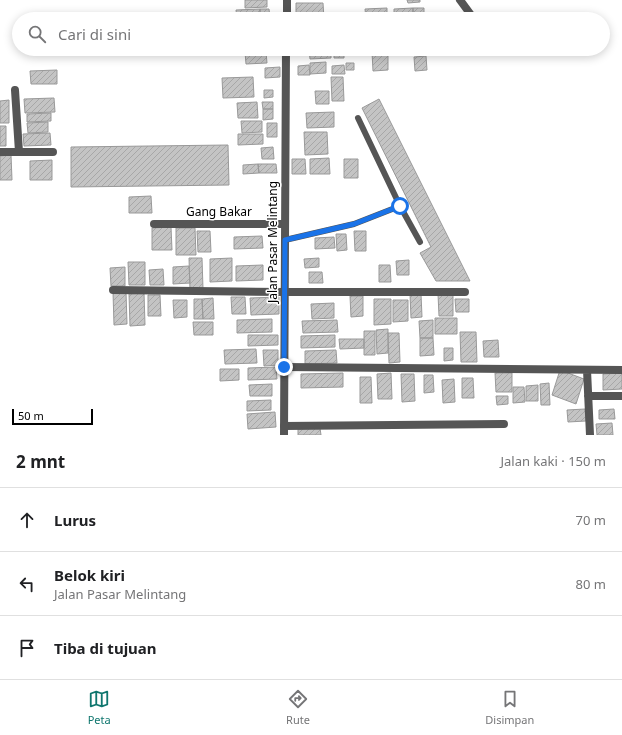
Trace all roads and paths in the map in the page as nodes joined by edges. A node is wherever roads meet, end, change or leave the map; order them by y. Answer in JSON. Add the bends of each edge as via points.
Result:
{"nodes":[{"id":1,"x":287,"y":0,"type":"edge"},
{"id":2,"x":460,"y":0,"type":"edge"},
{"id":3,"x":286,"y":12,"type":"edge"},
{"id":4,"x":469,"y":12,"type":"edge"},
{"id":5,"x":286,"y":56,"type":"edge"},
{"id":6,"x":15,"y":90,"type":"dead end"},
{"id":7,"x":358,"y":118,"type":"dead end"},
{"id":8,"x":0,"y":152,"type":"edge"},
{"id":9,"x":19,"y":152,"type":"junction"},
{"id":10,"x":53,"y":152,"type":"dead end"},
{"id":11,"x":400,"y":206,"type":"junction"},
{"id":12,"x":154,"y":224,"type":"dead end"},
{"id":13,"x":285,"y":224,"type":"junction"},
{"id":14,"x":285,"y":240,"type":"junction"},
{"id":15,"x":420,"y":242,"type":"dead end"},
{"id":16,"x":113,"y":290,"type":"dead end"},
{"id":17,"x":285,"y":292,"type":"junction"},
{"id":18,"x":465,"y":292,"type":"dead end"},
{"id":19,"x":284,"y":367,"type":"junction"},
{"id":20,"x":587,"y":370,"type":"junction"},
{"id":21,"x":622,"y":370,"type":"edge"},
{"id":22,"x":588,"y":396,"type":"junction"},
{"id":23,"x":622,"y":396,"type":"edge"},
{"id":24,"x":504,"y":424,"type":"dead end"},
{"id":25,"x":284,"y":426,"type":"junction"},
{"id":26,"x":284,"y":435,"type":"edge"},
{"id":27,"x":590,"y":435,"type":"edge"}],
"edges":[{"from":1,"to":3,"type":"street"},
{"from":2,"to":4,"type":"street"},
{"from":5,"to":13,"type":"street","name":"Jalan Pasar Melintang"},
{"from":6,"to":9,"type":"street"},
{"from":7,"to":11,"type":"lane"},
{"from":8,"to":9,"type":"street"},
{"from":9,"to":10,"type":"street"},
{"from":11,"to":14,"type":"lane","via":[[354,224]]},
{"from":11,"to":15,"type":"lane"},
{"from":12,"to":13,"type":"street","name":"Gang Bakar"},
{"from":13,"to":14,"type":"street","name":"Jalan Pasar Melintang"},
{"from":14,"to":17,"type":"street","name":"Jalan Pasar Melintang"},
{"from":16,"to":17,"type":"street"},
{"from":17,"to":18,"type":"street"},
{"from":17,"to":19,"type":"street","name":"Jalan Pasar Melintang"},
{"from":19,"to":20,"type":"street"},
{"from":19,"to":25,"type":"street","name":"Jalan Pasar Melintang"},
{"from":20,"to":21,"type":"street"},
{"from":20,"to":22,"type":"street"},
{"from":22,"to":23,"type":"street"},
{"from":22,"to":27,"type":"street"},
{"from":24,"to":25,"type":"street"},
{"from":25,"to":26,"type":"street","name":"Jalan Pasar Melintang"}]}
